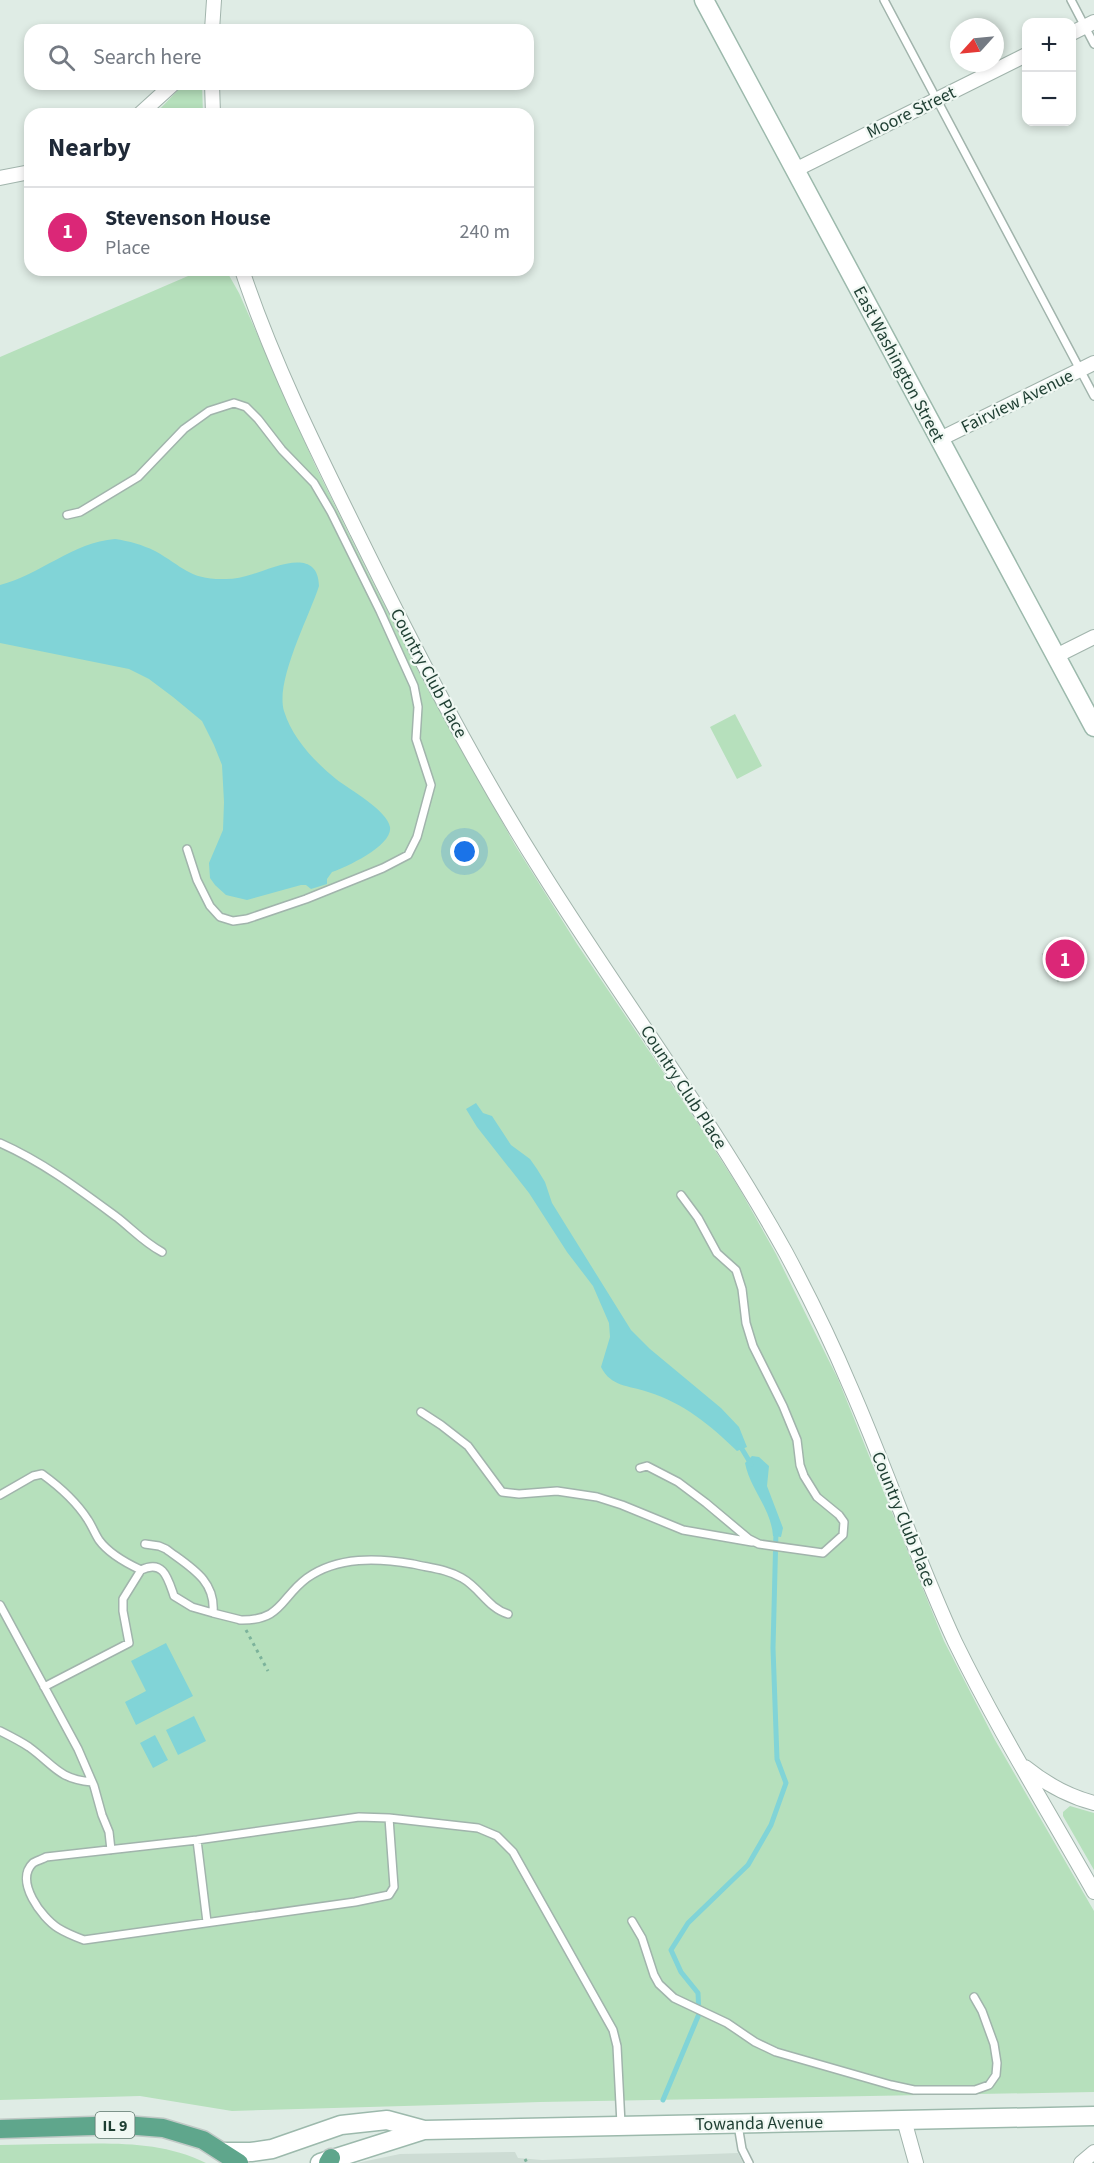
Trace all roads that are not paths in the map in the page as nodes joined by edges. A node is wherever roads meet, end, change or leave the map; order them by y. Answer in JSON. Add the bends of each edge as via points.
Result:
{"nodes":[{"id":1,"x":704,"y":0,"type":"edge"},
{"id":2,"x":884,"y":0,"type":"edge"},
{"id":3,"x":1071,"y":0,"type":"edge"},
{"id":4,"x":213,"y":5,"type":"edge"},
{"id":5,"x":207,"y":24,"type":"edge"},
{"id":6,"x":212,"y":24,"type":"edge"},
{"id":7,"x":1089,"y":24,"type":"edge"},
{"id":8,"x":1094,"y":44,"type":"edge"},
{"id":9,"x":1022,"y":57,"type":"edge"},
{"id":10,"x":166,"y":90,"type":"edge"},
{"id":11,"x":212,"y":90,"type":"edge"},
{"id":12,"x":937,"y":99,"type":"junction"},
{"id":13,"x":147,"y":108,"type":"edge"},
{"id":14,"x":213,"y":108,"type":"edge"},
{"id":15,"x":795,"y":170,"type":"junction"},
{"id":16,"x":24,"y":173,"type":"edge"},
{"id":17,"x":0,"y":178,"type":"edge"},
{"id":18,"x":240,"y":276,"type":"edge"},
{"id":19,"x":244,"y":276,"type":"edge"},
{"id":20,"x":250,"y":294,"type":"junction"},
{"id":21,"x":1094,"y":363,"type":"edge"},
{"id":22,"x":1080,"y":370,"type":"junction"},
{"id":23,"x":1094,"y":396,"type":"edge"},
{"id":24,"x":940,"y":439,"type":"junction"},
{"id":25,"x":67,"y":515,"type":"dead end"},
{"id":26,"x":1094,"y":637,"type":"edge"},
{"id":27,"x":1056,"y":656,"type":"junction"},
{"id":28,"x":1094,"y":728,"type":"edge"},
{"id":29,"x":186,"y":849,"type":"dead end"},
{"id":30,"x":0,"y":1143,"type":"edge"},
{"id":31,"x":681,"y":1195,"type":"dead end"},
{"id":32,"x":162,"y":1252,"type":"dead end"},
{"id":33,"x":421,"y":1412,"type":"dead end"},
{"id":34,"x":640,"y":1468,"type":"dead end"},
{"id":35,"x":0,"y":1495,"type":"edge"},
{"id":36,"x":757,"y":1543,"type":"junction"},
{"id":37,"x":145,"y":1544,"type":"dead end"},
{"id":38,"x":141,"y":1570,"type":"junction"},
{"id":39,"x":0,"y":1605,"type":"edge"},
{"id":40,"x":213,"y":1613,"type":"junction"},
{"id":41,"x":508,"y":1614,"type":"dead end"},
{"id":42,"x":44,"y":1687,"type":"junction"},
{"id":43,"x":0,"y":1731,"type":"edge"},
{"id":44,"x":1018,"y":1762,"type":"junction"},
{"id":45,"x":92,"y":1782,"type":"junction"},
{"id":46,"x":1094,"y":1803,"type":"edge"},
{"id":47,"x":389,"y":1818,"type":"junction"},
{"id":48,"x":197,"y":1840,"type":"junction"},
{"id":49,"x":111,"y":1850,"type":"junction"},
{"id":50,"x":1094,"y":1892,"type":"edge"},
{"id":51,"x":207,"y":1922,"type":"junction"},
{"id":52,"x":632,"y":1922,"type":"dead end"},
{"id":53,"x":974,"y":1997,"type":"dead end"},
{"id":54,"x":1094,"y":2116,"type":"edge"},
{"id":55,"x":904,"y":2120,"type":"junction"},
{"id":56,"x":737,"y":2124,"type":"junction"},
{"id":57,"x":621,"y":2126,"type":"junction"},
{"id":58,"x":0,"y":2129,"type":"edge"},
{"id":59,"x":424,"y":2130,"type":"junction"},
{"id":60,"x":1094,"y":2152,"type":"edge"},
{"id":61,"x":232,"y":2158,"type":"edge"},
{"id":62,"x":326,"y":2161,"type":"edge"},
{"id":63,"x":749,"y":2163,"type":"edge"},
{"id":64,"x":916,"y":2163,"type":"edge"},
{"id":65,"x":1082,"y":2163,"type":"edge"}],
"edges":[{"from":1,"to":15,"type":"main road","name":"East Washington Street"},
{"from":2,"to":12,"type":"lane"},
{"from":3,"to":7,"type":"lane"},
{"from":4,"to":5,"type":"street"},
{"from":4,"to":6,"type":"street"},
{"from":7,"to":8,"type":"lane"},
{"from":9,"to":12,"type":"street","name":"Moore Street"},
{"from":10,"to":13,"type":"street"},
{"from":11,"to":14,"type":"street"},
{"from":12,"to":15,"type":"street","name":"Moore Street"},
{"from":12,"to":22,"type":"lane"},
{"from":15,"to":24,"type":"main road","name":"East Washington Street"},
{"from":16,"to":17,"type":"street"},
{"from":18,"to":20,"type":"street","name":"Country Club Place"},
{"from":19,"to":20,"type":"street","name":"Country Club Place"},
{"from":20,"to":44,"type":"street","name":"Country Club Place","via":[[350,518],[485,777],[540,870],[709,1125],[786,1254],[851,1386],[955,1641]]},
{"from":21,"to":22,"type":"street","name":"Fairview Avenue"},
{"from":22,"to":23,"type":"lane"},
{"from":22,"to":24,"type":"street","name":"Fairview Avenue"},
{"from":24,"to":27,"type":"main road","name":"East Washington Street"},
{"from":25,"to":29,"type":"lane","via":[[80,512],[138,477],[184,429],[209,411],[234,403],[246,407],[314,483],[414,686],[418,708],[416,739],[431,784],[417,837],[408,855],[306,899],[233,921],[210,906]]},
{"from":26,"to":27,"type":"street"},
{"from":27,"to":28,"type":"main road","name":"East Washington Street"},
{"from":30,"to":32,"type":"lane","via":[[65,1180]]},
{"from":31,"to":36,"type":"lane","via":[[717,1253],[736,1270],[753,1346],[793,1430],[804,1476],[817,1497],[844,1522],[843,1535],[823,1553]]},
{"from":33,"to":36,"type":"lane","via":[[468,1446],[502,1492],[557,1491],[597,1497],[683,1530]]},
{"from":34,"to":36,"type":"lane","via":[[647,1466],[678,1482]]},
{"from":35,"to":38,"type":"lane","via":[[42,1474],[72,1499],[100,1541]]},
{"from":37,"to":40,"type":"lane","via":[[166,1549],[201,1576],[214,1597]]},
{"from":38,"to":40,"type":"lane","via":[[157,1567],[166,1573],[174,1596]]},
{"from":38,"to":42,"type":"lane","via":[[123,1599],[129,1643]]},
{"from":39,"to":42,"type":"lane"},
{"from":40,"to":41,"type":"lane","via":[[241,1620],[269,1616],[305,1580],[325,1568],[379,1559],[434,1567],[461,1577],[499,1611]]},
{"from":42,"to":45,"type":"lane"},
{"from":43,"to":45,"type":"lane","via":[[28,1747],[63,1776]]},
{"from":44,"to":46,"type":"street","via":[[1064,1793]]},
{"from":44,"to":50,"type":"street","name":"Country Club Place"},
{"from":45,"to":49,"type":"lane"},
{"from":47,"to":48,"type":"lane","via":[[359,1817]]},
{"from":47,"to":51,"type":"lane","via":[[394,1887],[389,1895]]},
{"from":47,"to":57,"type":"lane","via":[[478,1828],[497,1836],[513,1852],[613,2030],[618,2046]]},
{"from":48,"to":49,"type":"lane"},
{"from":48,"to":51,"type":"lane"},
{"from":49,"to":51,"type":"lane","via":[[46,1857],[33,1863],[27,1875],[30,1894],[41,1913],[58,1929],[84,1940]]},
{"from":52,"to":53,"type":"lane","via":[[638,1928],[654,1975],[674,1998],[776,2052],[914,2090],[975,2090],[991,2082],[997,2063]]},
{"from":54,"to":55,"type":"main road","name":"Towanda Avenue"},
{"from":55,"to":56,"type":"main road","name":"Towanda Avenue"},
{"from":55,"to":64,"type":"street"},
{"from":56,"to":57,"type":"main road","name":"Towanda Avenue"},
{"from":56,"to":63,"type":"lane"},
{"from":57,"to":59,"type":"main road","name":"Towanda Avenue"},
{"from":58,"to":61,"type":"main road","name":"Towanda Avenue","number":"IL 9","via":[[124,2125],[163,2128],[203,2140]]},
{"from":59,"to":61,"type":"main road","name":"Towanda Avenue","via":[[387,2120],[341,2125]]},
{"from":59,"to":62,"type":"main road","name":"Towanda Avenue"},
{"from":60,"to":65,"type":"street"}]}
